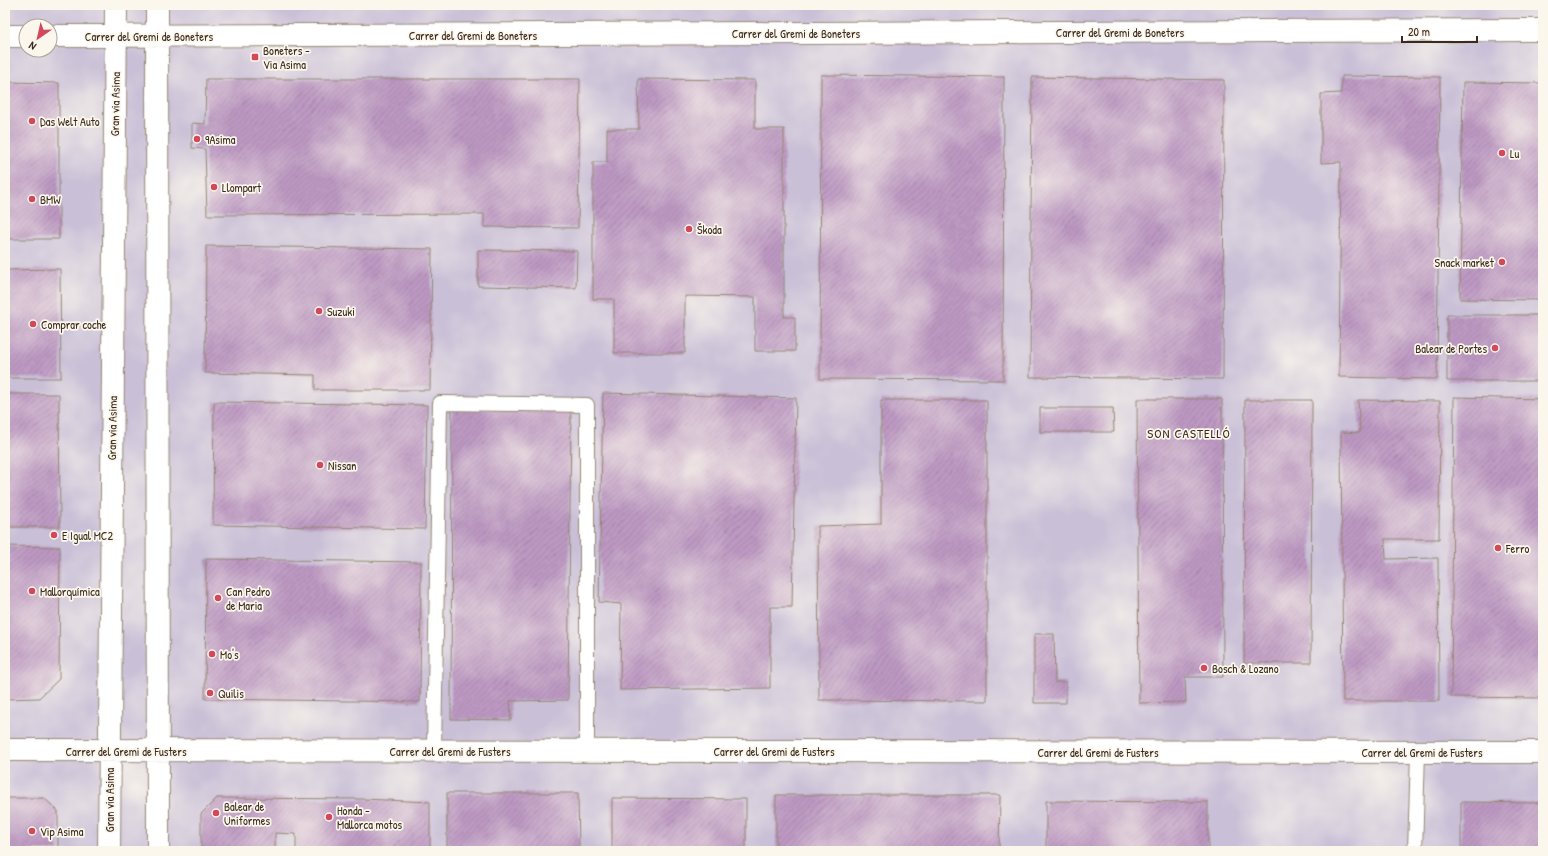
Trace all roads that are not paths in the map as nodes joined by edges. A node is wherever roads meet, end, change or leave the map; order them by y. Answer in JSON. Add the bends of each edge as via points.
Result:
{"nodes":[{"id":1,"x":116,"y":5,"type":"edge"},
{"id":2,"x":157,"y":5,"type":"edge"},
{"id":3,"x":1543,"y":30,"type":"edge"},
{"id":4,"x":5,"y":36,"type":"edge"},
{"id":5,"x":18,"y":36,"type":"edge"},
{"id":6,"x":58,"y":36,"type":"edge"},
{"id":7,"x":157,"y":36,"type":"junction"},
{"id":8,"x":116,"y":37,"type":"junction"},
{"id":9,"x":5,"y":750,"type":"edge"},
{"id":10,"x":109,"y":751,"type":"junction"},
{"id":11,"x":158,"y":751,"type":"junction"},
{"id":12,"x":434,"y":751,"type":"junction"},
{"id":13,"x":587,"y":751,"type":"junction"},
{"id":14,"x":1418,"y":752,"type":"junction"},
{"id":15,"x":1543,"y":752,"type":"edge"},
{"id":16,"x":109,"y":851,"type":"edge"},
{"id":17,"x":158,"y":851,"type":"edge"},
{"id":18,"x":1415,"y":851,"type":"edge"}],
"edges":[{"from":1,"to":8,"type":"street","name":"Gran via Asima"},
{"from":2,"to":7,"type":"street"},
{"from":3,"to":7,"type":"street","name":"Carrer del Gremi de Boneters"},
{"from":4,"to":5,"type":"street"},
{"from":6,"to":8,"type":"street","name":"Carrer del Gremi de Boneters"},
{"from":7,"to":8,"type":"street","name":"Carrer del Gremi de Boneters"},
{"from":7,"to":11,"type":"street"},
{"from":8,"to":10,"type":"street","name":"Gran via Asima"},
{"from":9,"to":10,"type":"street","name":"Carrer del Gremi de Fusters"},
{"from":10,"to":11,"type":"street","name":"Carrer del Gremi de Fusters"},
{"from":10,"to":16,"type":"street","name":"Gran via Asima"},
{"from":11,"to":12,"type":"street","name":"Carrer del Gremi de Fusters"},
{"from":11,"to":17,"type":"street"},
{"from":12,"to":13,"type":"street","name":"Carrer del Gremi de Fusters"},
{"from":12,"to":13,"type":"lane","via":[[440,403],[587,405]]},
{"from":13,"to":14,"type":"street","name":"Carrer del Gremi de Fusters"},
{"from":14,"to":15,"type":"street","name":"Carrer del Gremi de Fusters"},
{"from":14,"to":18,"type":"lane"}]}
